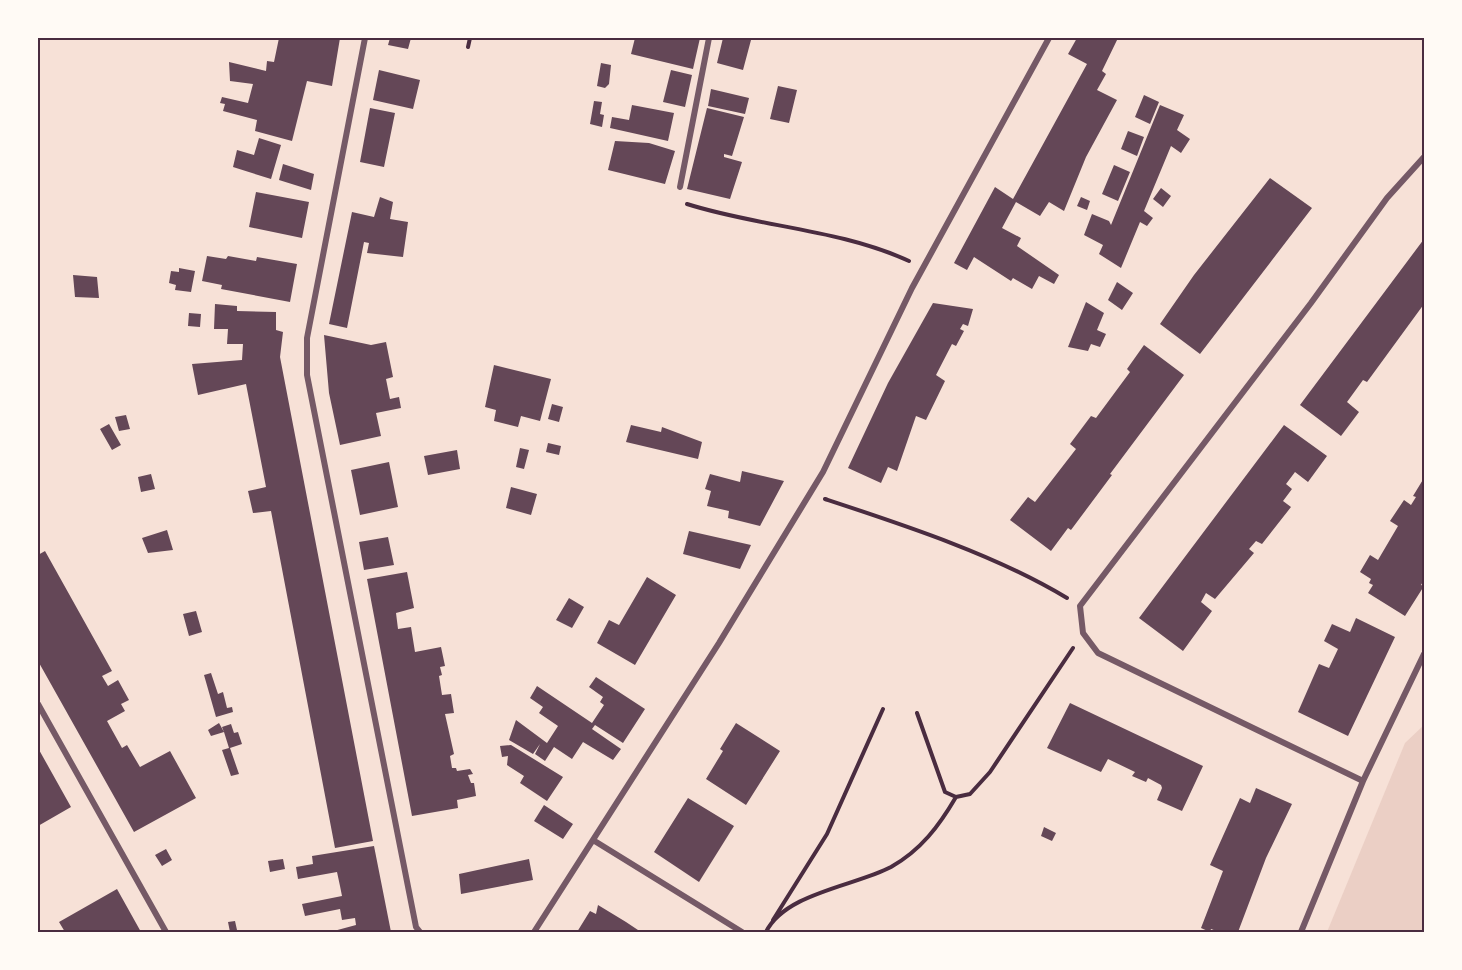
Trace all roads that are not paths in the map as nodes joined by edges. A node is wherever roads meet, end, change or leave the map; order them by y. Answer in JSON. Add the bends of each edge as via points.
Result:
{"nodes":[{"id":1,"x":365,"y":38,"type":"edge"},
{"id":2,"x":709,"y":38,"type":"edge"},
{"id":3,"x":1049,"y":38,"type":"edge"},
{"id":4,"x":1425,"y":157,"type":"edge"},
{"id":5,"x":680,"y":187,"type":"road end"},
{"id":6,"x":1425,"y":654,"type":"edge"},
{"id":7,"x":38,"y":704,"type":"edge"},
{"id":8,"x":1363,"y":781,"type":"junction"},
{"id":9,"x":593,"y":840,"type":"junction"},
{"id":10,"x":166,"y":933,"type":"edge"},
{"id":11,"x":420,"y":933,"type":"edge"},
{"id":12,"x":534,"y":933,"type":"edge"},
{"id":13,"x":742,"y":933,"type":"edge"},
{"id":14,"x":1300,"y":933,"type":"edge"}],
"edges":[{"from":1,"to":11,"type":"street","via":[[307,338],[307,375],[393,818]]},
{"from":2,"to":5,"type":"street"},
{"from":3,"to":9,"type":"street","via":[[924,267],[810,494]]},
{"from":4,"to":8,"type":"street","via":[[1388,198],[1080,606],[1083,633],[1098,653]]},
{"from":6,"to":8,"type":"street"},
{"from":7,"to":10,"type":"street"},
{"from":8,"to":14,"type":"street"},
{"from":9,"to":12,"type":"street"},
{"from":9,"to":13,"type":"street"}]}
